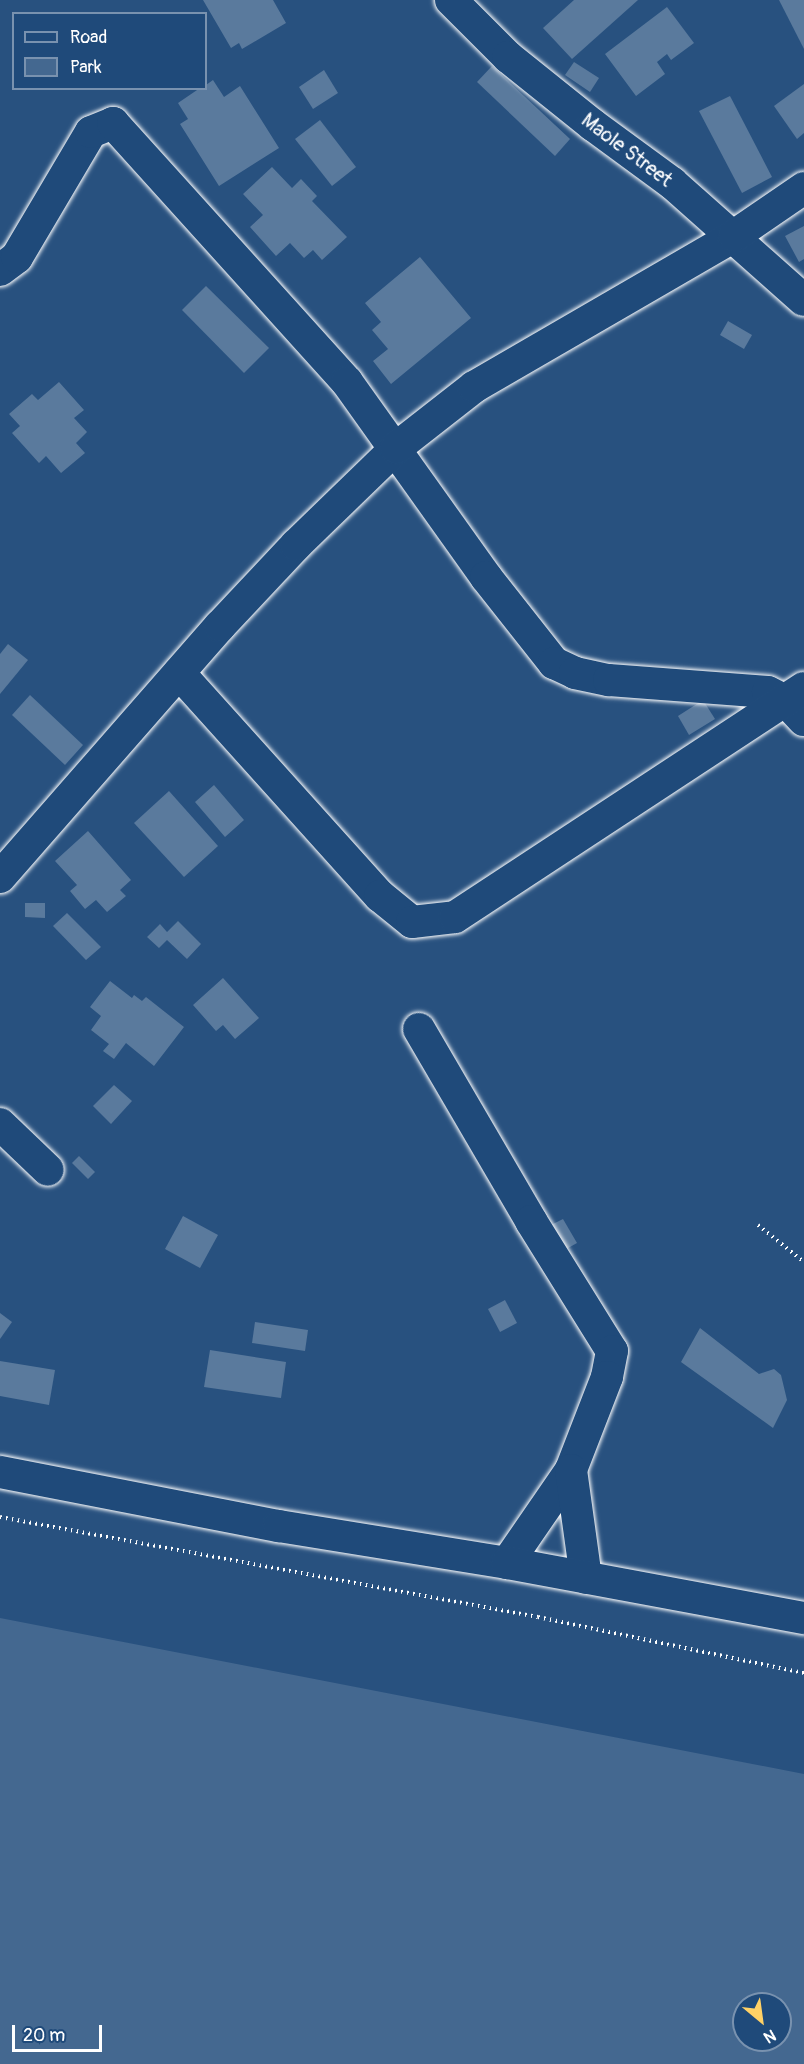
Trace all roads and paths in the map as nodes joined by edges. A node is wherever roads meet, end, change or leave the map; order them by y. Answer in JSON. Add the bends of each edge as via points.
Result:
{"nodes":[{"id":1,"x":451,"y":0,"type":"edge"},
{"id":2,"x":804,"y":188,"type":"edge"},
{"id":3,"x":734,"y":236,"type":"junction"},
{"id":4,"x":0,"y":270,"type":"edge"},
{"id":5,"x":804,"y":300,"type":"edge"},
{"id":6,"x":396,"y":448,"type":"junction"},
{"id":7,"x":179,"y":673,"type":"junction"},
{"id":8,"x":798,"y":703,"type":"edge"},
{"id":9,"x":0,"y":877,"type":"edge"},
{"id":10,"x":419,"y":1029,"type":"dead end"},
{"id":11,"x":0,"y":1124,"type":"edge"},
{"id":12,"x":48,"y":1170,"type":"dead end"},
{"id":13,"x":758,"y":1225,"type":"dead end"},
{"id":14,"x":804,"y":1262,"type":"edge"},
{"id":15,"x":571,"y":1470,"type":"junction"},
{"id":16,"x":0,"y":1472,"type":"edge"},
{"id":17,"x":0,"y":1516,"type":"edge"},
{"id":18,"x":507,"y":1563,"type":"junction"},
{"id":19,"x":586,"y":1578,"type":"junction"},
{"id":20,"x":804,"y":1618,"type":"edge"},
{"id":21,"x":804,"y":1673,"type":"edge"}],
"edges":[{"from":1,"to":3,"type":"street","name":"Maole Street","via":[[508,57],[672,183]]},
{"from":2,"to":3,"type":"street"},
{"from":3,"to":5,"type":"street","name":"Maole Street"},
{"from":3,"to":6,"type":"street","via":[[474,387]]},
{"from":4,"to":6,"type":"street","via":[[17,257],[91,132],[113,123],[347,382]]},
{"from":6,"to":7,"type":"street","via":[[296,545]]},
{"from":6,"to":8,"type":"street","via":[[486,577],[554,663],[575,673],[609,680],[768,692]]},
{"from":7,"to":8,"type":"street","via":[[380,896],[412,922],[455,917]]},
{"from":7,"to":9,"type":"street"},
{"from":10,"to":15,"type":"street","via":[[612,1351],[607,1377]]},
{"from":11,"to":12,"type":"street"},
{"from":13,"to":14,"type":"path"},
{"from":15,"to":18,"type":"street"},
{"from":15,"to":19,"type":"street"},
{"from":16,"to":18,"type":"street","via":[[279,1526]]},
{"from":17,"to":21,"type":"path","via":[[538,1617]]},
{"from":18,"to":19,"type":"street"},
{"from":19,"to":20,"type":"street"}]}
